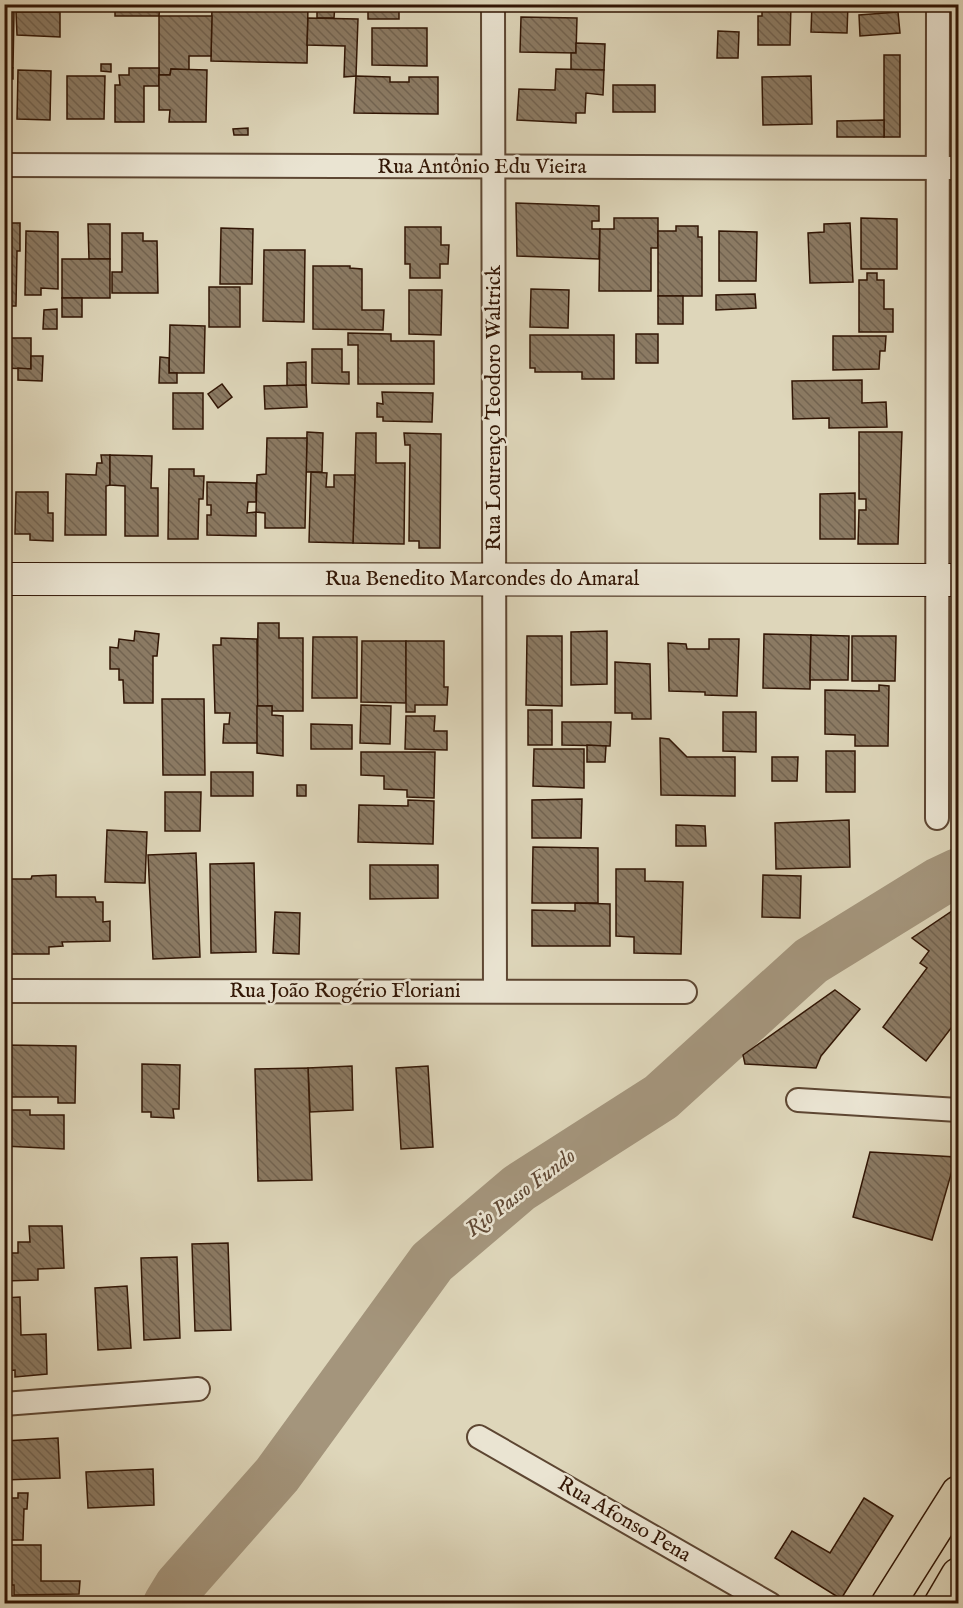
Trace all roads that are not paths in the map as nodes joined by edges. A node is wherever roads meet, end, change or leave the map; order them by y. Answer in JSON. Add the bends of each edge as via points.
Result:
{"nodes":[{"id":1,"x":493,"y":4,"type":"edge"},
{"id":2,"x":938,"y":4,"type":"edge"},
{"id":3,"x":4,"y":165,"type":"edge"},
{"id":4,"x":493,"y":166,"type":"junction"},
{"id":5,"x":948,"y":168,"type":"edge"},
{"id":6,"x":4,"y":579,"type":"edge"},
{"id":7,"x":494,"y":579,"type":"junction"},
{"id":8,"x":948,"y":580,"type":"edge"},
{"id":9,"x":937,"y":818,"type":"dead end"},
{"id":10,"x":4,"y":991,"type":"edge"},
{"id":11,"x":495,"y":991,"type":"junction"},
{"id":12,"x":685,"y":992,"type":"dead end"},
{"id":13,"x":798,"y":1100,"type":"dead end"},
{"id":14,"x":958,"y":1110,"type":"edge"},
{"id":15,"x":198,"y":1389,"type":"dead end"},
{"id":16,"x":4,"y":1404,"type":"edge"},
{"id":17,"x":479,"y":1437,"type":"dead end"},
{"id":18,"x":958,"y":1493,"type":"edge"},
{"id":19,"x":958,"y":1575,"type":"edge"},
{"id":20,"x":770,"y":1604,"type":"edge"},
{"id":21,"x":888,"y":1604,"type":"edge"},
{"id":22,"x":941,"y":1604,"type":"edge"}],
"edges":[{"from":1,"to":4,"type":"street","name":"Rua Lourenço Teodoro Waltrick"},
{"from":2,"to":5,"type":"street"},
{"from":3,"to":4,"type":"street","name":"Rua Antônio Edu Vieira"},
{"from":4,"to":5,"type":"street","name":"Rua Antônio Edu Vieira"},
{"from":4,"to":7,"type":"street","name":"Rua Lourenço Teodoro Waltrick"},
{"from":5,"to":8,"type":"street"},
{"from":6,"to":7,"type":"main road","name":"Rua Benedito Marcondes do Amaral"},
{"from":7,"to":8,"type":"main road","name":"Rua Benedito Marcondes do Amaral"},
{"from":7,"to":11,"type":"street","name":"Rua Lourenço Teodoro Waltrick"},
{"from":8,"to":9,"type":"street"},
{"from":10,"to":11,"type":"street","name":"Rua João Rogério Floriani"},
{"from":11,"to":12,"type":"street","name":"Rua João Rogério Floriani"},
{"from":13,"to":14,"type":"street"},
{"from":15,"to":16,"type":"street"},
{"from":17,"to":20,"type":"street","name":"Rua Afonso Pena"},
{"from":18,"to":21,"type":"main road"},
{"from":19,"to":22,"type":"main road"}]}
